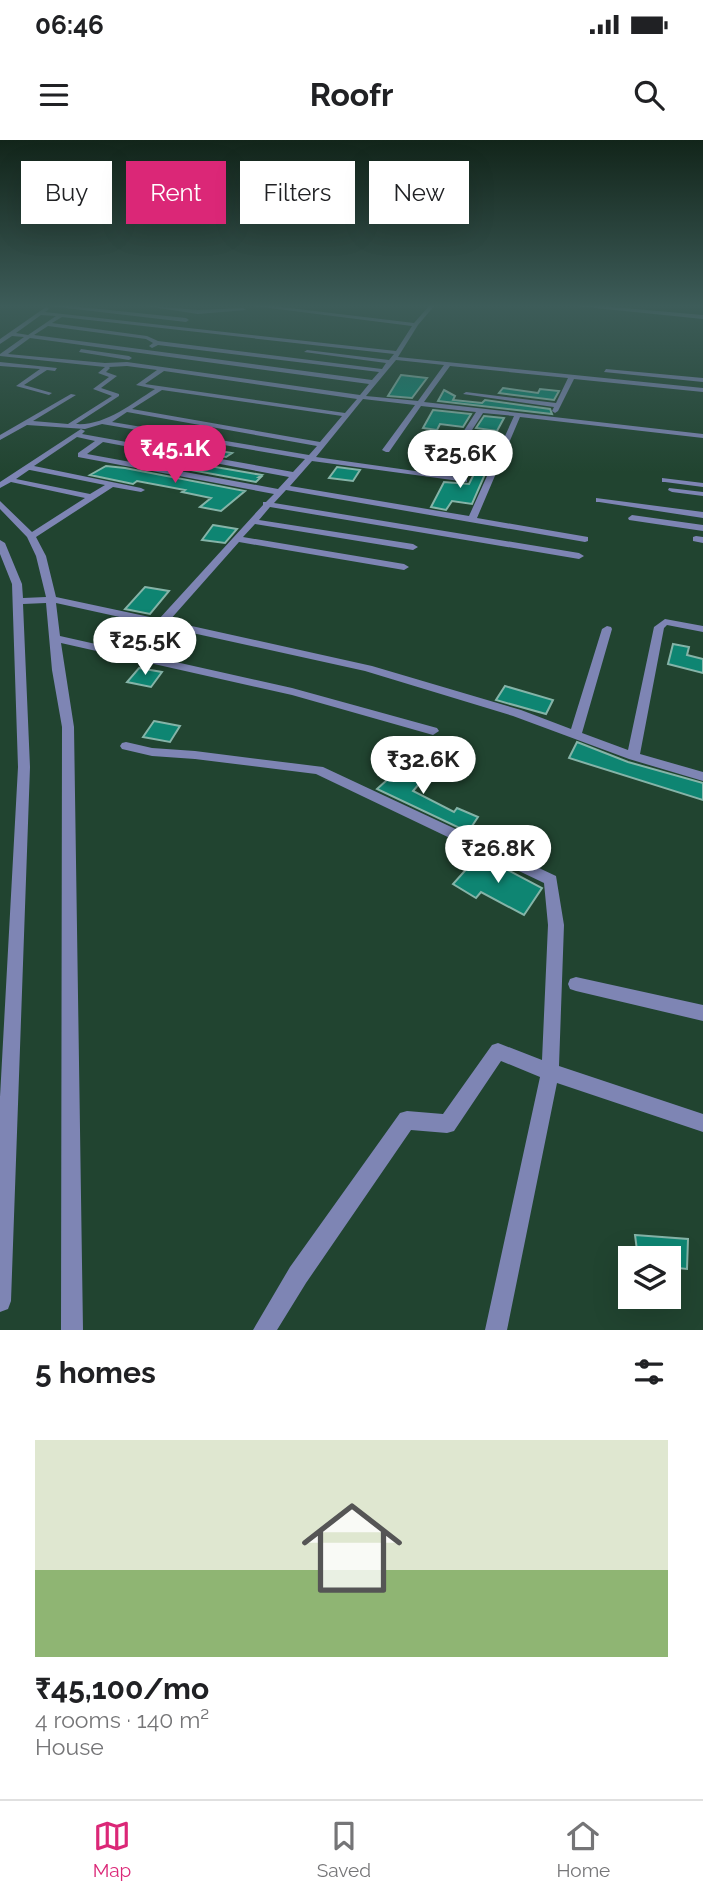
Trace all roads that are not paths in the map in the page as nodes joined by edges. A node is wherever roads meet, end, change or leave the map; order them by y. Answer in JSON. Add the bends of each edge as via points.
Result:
{"nodes":[{"id":1,"x":58,"y":361,"type":"edge"},
{"id":2,"x":211,"y":361,"type":"edge"},
{"id":3,"x":299,"y":361,"type":"edge"},
{"id":4,"x":392,"y":361,"type":"edge"},
{"id":5,"x":417,"y":361,"type":"edge"},
{"id":6,"x":0,"y":364,"type":"edge"},
{"id":7,"x":448,"y":364,"type":"junction"},
{"id":8,"x":110,"y":365,"type":"junction"},
{"id":9,"x":244,"y":365,"type":"junction"},
{"id":10,"x":46,"y":368,"type":"junction"},
{"id":11,"x":163,"y":369,"type":"junction"},
{"id":12,"x":382,"y":371,"type":"junction"},
{"id":13,"x":606,"y":371,"type":"dead end"},
{"id":14,"x":231,"y":372,"type":"junction"},
{"id":15,"x":101,"y":373,"type":"junction"},
{"id":16,"x":214,"y":376,"type":"junction"},
{"id":17,"x":572,"y":377,"type":"junction"},
{"id":18,"x":240,"y":380,"type":"junction"},
{"id":19,"x":703,"y":380,"type":"edge"},
{"id":20,"x":205,"y":382,"type":"dead end"},
{"id":21,"x":371,"y":382,"type":"junction"},
{"id":22,"x":232,"y":385,"type":"dead end"},
{"id":23,"x":197,"y":387,"type":"dead end"},
{"id":24,"x":161,"y":388,"type":"junction"},
{"id":25,"x":703,"y":390,"type":"edge"},
{"id":26,"x":224,"y":391,"type":"dead end"},
{"id":27,"x":188,"y":392,"type":"junction"},
{"id":28,"x":49,"y":393,"type":"dead end"},
{"id":29,"x":466,"y":394,"type":"dead end"},
{"id":30,"x":362,"y":395,"type":"junction"},
{"id":31,"x":73,"y":396,"type":"dead end"},
{"id":32,"x":216,"y":396,"type":"junction"},
{"id":33,"x":420,"y":403,"type":"junction"},
{"id":34,"x":557,"y":405,"type":"junction"},
{"id":35,"x":94,"y":410,"type":"junction"},
{"id":36,"x":481,"y":410,"type":"junction"},
{"id":37,"x":123,"y":412,"type":"junction"},
{"id":38,"x":346,"y":415,"type":"junction"},
{"id":39,"x":518,"y":415,"type":"junction"},
{"id":40,"x":553,"y":419,"type":"junction"},
{"id":41,"x":106,"y":422,"type":"junction"},
{"id":42,"x":26,"y":423,"type":"junction"},
{"id":43,"x":69,"y":426,"type":"junction"},
{"id":44,"x":85,"y":427,"type":"junction"},
{"id":45,"x":76,"y":435,"type":"junction"},
{"id":46,"x":703,"y":436,"type":"edge"},
{"id":47,"x":0,"y":439,"type":"edge"},
{"id":48,"x":102,"y":439,"type":"junction"},
{"id":49,"x":321,"y":445,"type":"junction"},
{"id":50,"x":386,"y":450,"type":"dead end"},
{"id":51,"x":310,"y":458,"type":"junction"},
{"id":52,"x":30,"y":468,"type":"junction"},
{"id":53,"x":294,"y":475,"type":"junction"},
{"id":54,"x":438,"y":476,"type":"junction"},
{"id":55,"x":11,"y":480,"type":"junction"},
{"id":56,"x":464,"y":480,"type":"dead end"},
{"id":57,"x":665,"y":480,"type":"dead end"},
{"id":58,"x":112,"y":484,"type":"junction"},
{"id":59,"x":0,"y":485,"type":"edge"},
{"id":60,"x":703,"y":485,"type":"edge"},
{"id":61,"x":141,"y":490,"type":"dead end"},
{"id":62,"x":280,"y":490,"type":"junction"},
{"id":63,"x":672,"y":490,"type":"dead end"},
{"id":64,"x":703,"y":494,"type":"edge"},
{"id":65,"x":92,"y":497,"type":"junction"},
{"id":66,"x":599,"y":500,"type":"dead end"},
{"id":67,"x":0,"y":504,"type":"edge"},
{"id":68,"x":266,"y":504,"type":"junction"},
{"id":69,"x":703,"y":515,"type":"edge"},
{"id":70,"x":632,"y":518,"type":"dead end"},
{"id":71,"x":472,"y":519,"type":"junction"},
{"id":72,"x":252,"y":521,"type":"junction"},
{"id":73,"x":703,"y":528,"type":"edge"},
{"id":74,"x":31,"y":536,"type":"junction"},
{"id":75,"x":237,"y":539,"type":"junction"},
{"id":76,"x":585,"y":539,"type":"dead end"},
{"id":77,"x":0,"y":542,"type":"edge"},
{"id":78,"x":413,"y":547,"type":"dead end"},
{"id":79,"x":579,"y":556,"type":"dead end"},
{"id":80,"x":404,"y":567,"type":"dead end"},
{"id":81,"x":51,"y":599,"type":"junction"},
{"id":82,"x":18,"y":601,"type":"junction"},
{"id":83,"x":161,"y":623,"type":"junction"},
{"id":84,"x":607,"y":629,"type":"dead end"},
{"id":85,"x":703,"y":629,"type":"edge"},
{"id":86,"x":54,"y":638,"type":"junction"},
{"id":87,"x":433,"y":731,"type":"dead end"},
{"id":88,"x":576,"y":734,"type":"junction"},
{"id":89,"x":126,"y":746,"type":"dead end"},
{"id":90,"x":633,"y":756,"type":"junction"},
{"id":91,"x":703,"y":777,"type":"edge"},
{"id":92,"x":576,"y":984,"type":"dead end"},
{"id":93,"x":703,"y":1013,"type":"edge"},
{"id":94,"x":550,"y":1072,"type":"junction"},
{"id":95,"x":703,"y":1123,"type":"edge"},
{"id":96,"x":0,"y":1301,"type":"edge"},
{"id":97,"x":72,"y":1330,"type":"edge"},
{"id":98,"x":264,"y":1330,"type":"edge"},
{"id":99,"x":496,"y":1330,"type":"edge"}],
"edges":[{"from":1,"to":8,"type":"street"},
{"from":2,"to":9,"type":"street"},
{"from":3,"to":12,"type":"street"},
{"from":4,"to":12,"type":"street"},
{"from":5,"to":7,"type":"street"},
{"from":6,"to":10,"type":"street"},
{"from":7,"to":17,"type":"street"},
{"from":7,"to":33,"type":"street"},
{"from":8,"to":11,"type":"street"},
{"from":8,"to":15,"type":"street"},
{"from":9,"to":14,"type":"street"},
{"from":9,"to":21,"type":"street"},
{"from":10,"to":15,"type":"street"},
{"from":10,"to":28,"type":"street","via":[[19,386]]},
{"from":11,"to":16,"type":"street"},
{"from":11,"to":24,"type":"street","via":[[139,385]]},
{"from":12,"to":21,"type":"street"},
{"from":13,"to":19,"type":"street"},
{"from":14,"to":16,"type":"street"},
{"from":14,"to":30,"type":"street"},
{"from":15,"to":35,"type":"street","via":[[114,376],[96,390],[117,395]]},
{"from":16,"to":18,"type":"street"},
{"from":16,"to":20,"type":"street"},
{"from":17,"to":25,"type":"street"},
{"from":17,"to":34,"type":"street"},
{"from":18,"to":22,"type":"street"},
{"from":18,"to":30,"type":"street"},
{"from":21,"to":30,"type":"street"},
{"from":23,"to":27,"type":"street"},
{"from":24,"to":27,"type":"street"},
{"from":24,"to":37,"type":"street"},
{"from":26,"to":32,"type":"street"},
{"from":27,"to":32,"type":"street"},
{"from":29,"to":34,"type":"street"},
{"from":30,"to":33,"type":"street"},
{"from":30,"to":38,"type":"street"},
{"from":31,"to":42,"type":"street"},
{"from":32,"to":38,"type":"street"},
{"from":33,"to":36,"type":"street"},
{"from":33,"to":50,"type":"street"},
{"from":34,"to":40,"type":"street"},
{"from":35,"to":37,"type":"street"},
{"from":35,"to":43,"type":"street"},
{"from":36,"to":39,"type":"street"},
{"from":36,"to":54,"type":"street"},
{"from":37,"to":41,"type":"street"},
{"from":37,"to":49,"type":"street"},
{"from":38,"to":49,"type":"street"},
{"from":39,"to":40,"type":"street"},
{"from":39,"to":71,"type":"street"},
{"from":40,"to":46,"type":"street"},
{"from":41,"to":44,"type":"street"},
{"from":41,"to":51,"type":"street"},
{"from":42,"to":43,"type":"street"},
{"from":42,"to":47,"type":"street"},
{"from":43,"to":44,"type":"street"},
{"from":44,"to":45,"type":"street"},
{"from":45,"to":48,"type":"street"},
{"from":45,"to":52,"type":"street"},
{"from":48,"to":53,"type":"street"},
{"from":48,"to":62,"type":"street","via":[[81,455]]},
{"from":49,"to":51,"type":"street"},
{"from":51,"to":53,"type":"street"},
{"from":51,"to":54,"type":"street"},
{"from":52,"to":55,"type":"street"},
{"from":52,"to":58,"type":"street"},
{"from":53,"to":62,"type":"street"},
{"from":54,"to":56,"type":"street"},
{"from":55,"to":59,"type":"street"},
{"from":55,"to":65,"type":"street"},
{"from":57,"to":60,"type":"street"},
{"from":58,"to":61,"type":"street"},
{"from":58,"to":65,"type":"street"},
{"from":62,"to":68,"type":"street"},
{"from":62,"to":71,"type":"street"},
{"from":63,"to":64,"type":"street"},
{"from":65,"to":74,"type":"street"},
{"from":66,"to":69,"type":"street"},
{"from":67,"to":74,"type":"street"},
{"from":68,"to":72,"type":"street"},
{"from":68,"to":79,"type":"street"},
{"from":70,"to":73,"type":"street"},
{"from":71,"to":76,"type":"street"},
{"from":72,"to":75,"type":"street"},
{"from":72,"to":78,"type":"street"},
{"from":74,"to":81,"type":"street"},
{"from":75,"to":80,"type":"street"},
{"from":75,"to":83,"type":"street"},
{"from":77,"to":82,"type":"street","via":[[17,584]]},
{"from":81,"to":82,"type":"street"},
{"from":81,"to":83,"type":"street"},
{"from":81,"to":86,"type":"street"},
{"from":82,"to":96,"type":"street","via":[[24,767]]},
{"from":83,"to":88,"type":"street","via":[[368,668]]},
{"from":84,"to":88,"type":"street"},
{"from":85,"to":90,"type":"street","via":[[676,622],[659,627]]},
{"from":86,"to":87,"type":"street"},
{"from":86,"to":97,"type":"street","via":[[68,727]]},
{"from":88,"to":90,"type":"street"},
{"from":89,"to":94,"type":"street","via":[[148,754],[318,770],[551,880],[556,925]]},
{"from":90,"to":91,"type":"street"},
{"from":92,"to":93,"type":"street"},
{"from":94,"to":95,"type":"street"},
{"from":94,"to":98,"type":"street","via":[[498,1051],[447,1124],[407,1119]]},
{"from":94,"to":99,"type":"street"}]}
